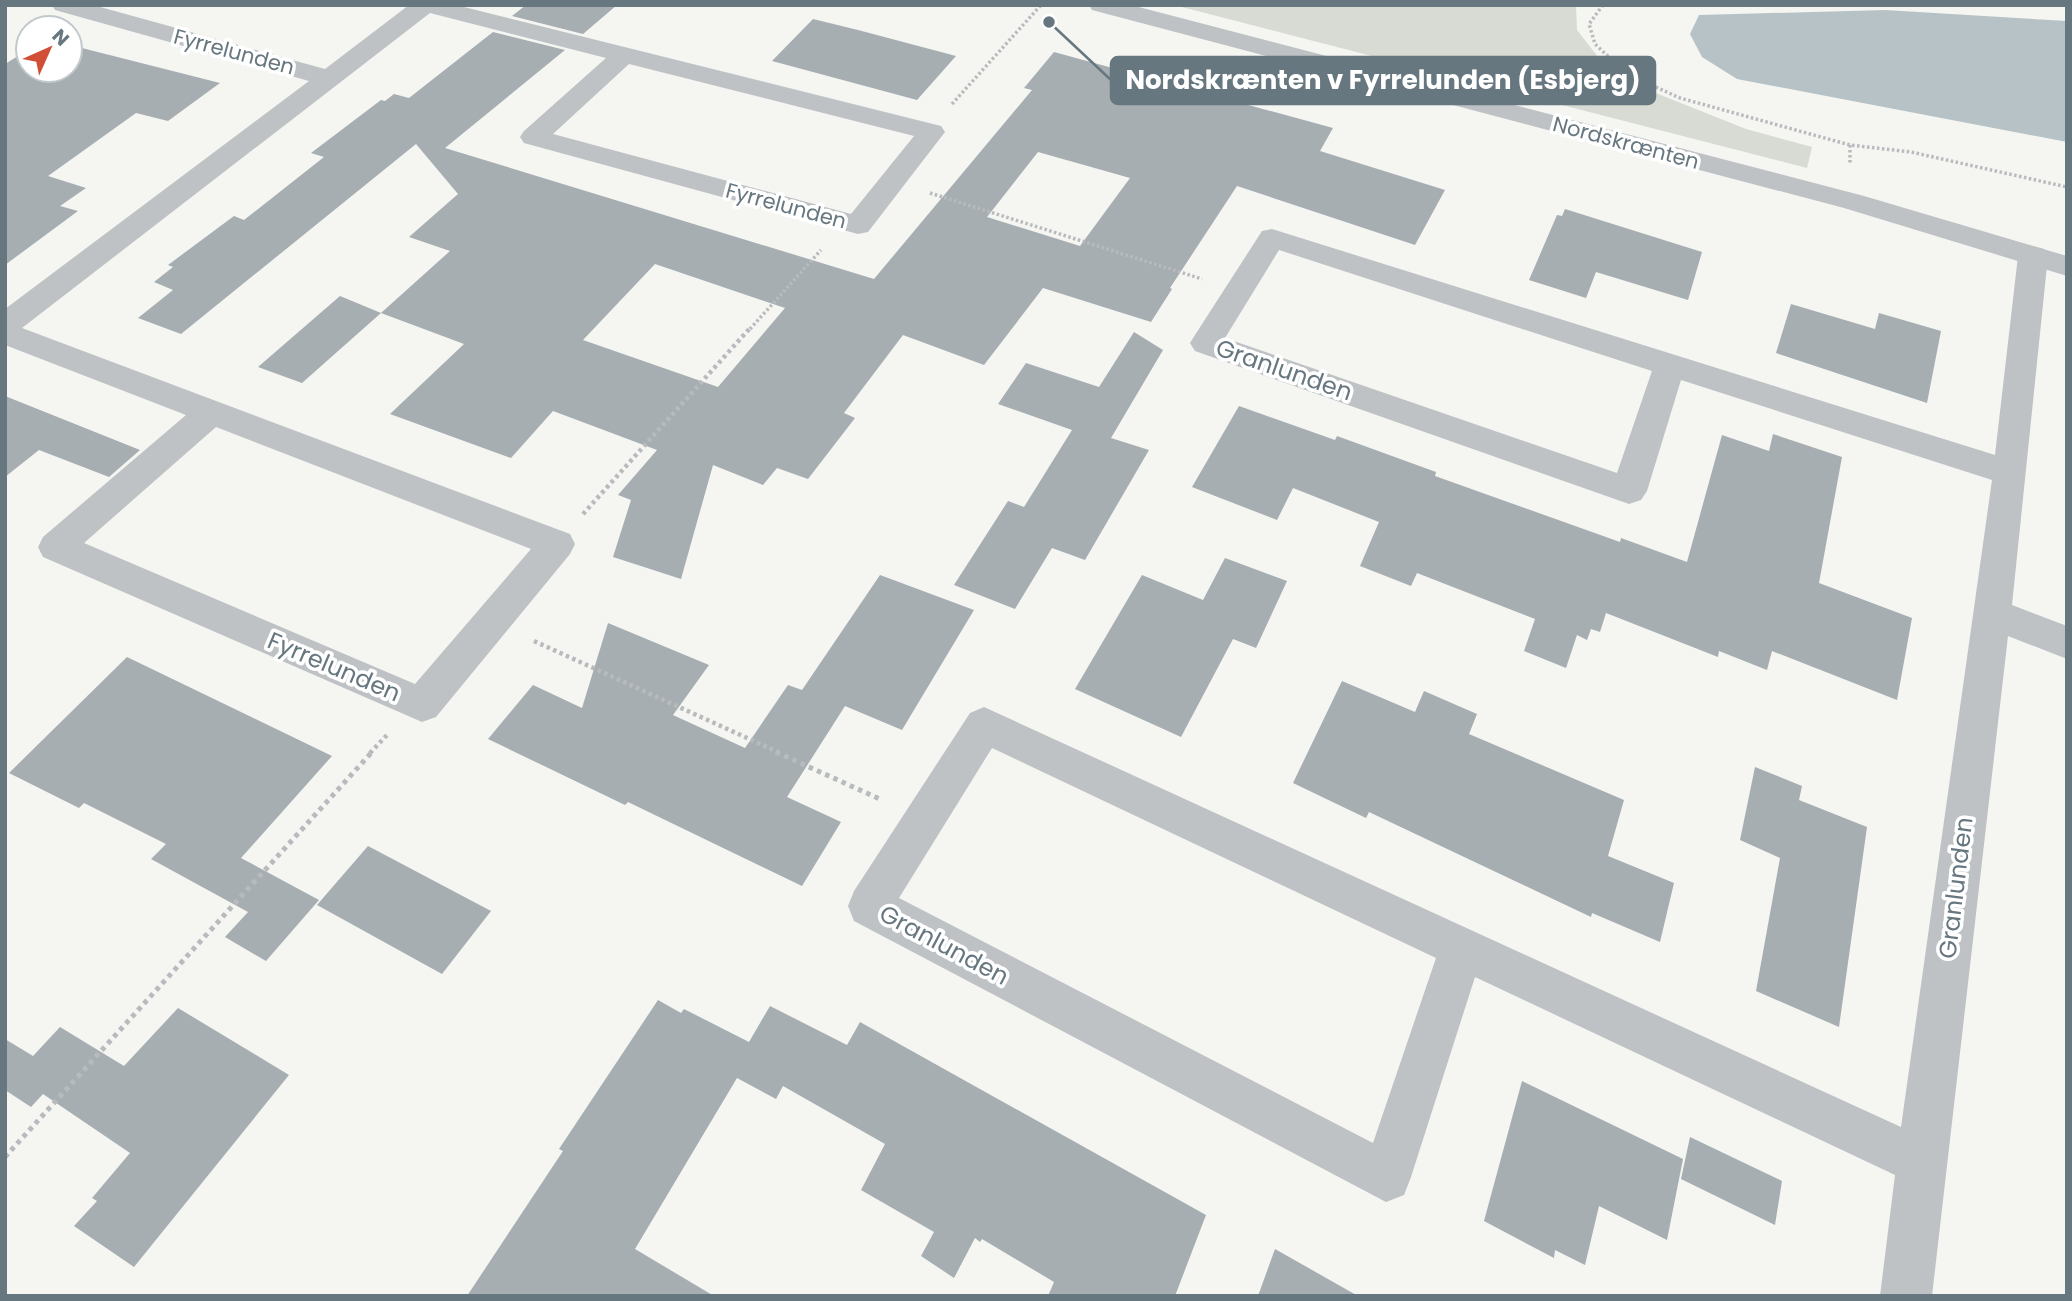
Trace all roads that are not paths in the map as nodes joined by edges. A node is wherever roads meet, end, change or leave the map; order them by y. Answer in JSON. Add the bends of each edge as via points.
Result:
{"nodes":[{"id":1,"x":64,"y":5,"type":"edge"},
{"id":2,"x":426,"y":5,"type":"edge"},
{"id":3,"x":1101,"y":5,"type":"edge"},
{"id":4,"x":624,"y":55,"type":"junction"},
{"id":5,"x":329,"y":78,"type":"junction"},
{"id":6,"x":2050,"y":261,"type":"edge"},
{"id":7,"x":5,"y":325,"type":"edge"},
{"id":8,"x":5,"y":333,"type":"edge"},
{"id":9,"x":1670,"y":365,"type":"junction"},
{"id":10,"x":211,"y":412,"type":"junction"},
{"id":11,"x":2010,"y":473,"type":"junction"},
{"id":12,"x":1992,"y":614,"type":"junction"},
{"id":13,"x":2067,"y":643,"type":"edge"},
{"id":14,"x":1462,"y":947,"type":"junction"},
{"id":15,"x":1921,"y":1162,"type":"junction"},
{"id":16,"x":1906,"y":1296,"type":"edge"}],
"edges":[{"from":1,"to":5,"type":"street","name":"Fyrrelunden","via":[[150,19]]},
{"from":2,"to":4,"type":"street","name":"Fyrrelunden"},
{"from":2,"to":5,"type":"street","name":"Fyrrelunden"},
{"from":3,"to":6,"type":"street","name":"Nordskrænten","via":[[1840,199]]},
{"from":4,"to":4,"type":"street","name":"Fyrrelunden","via":[[930,132],[858,225],[534,137]]},
{"from":5,"to":7,"type":"street","name":"Fyrrelunden"},
{"from":6,"to":11,"type":"street","name":"Granlunden"},
{"from":8,"to":10,"type":"street"},
{"from":9,"to":9,"type":"street","name":"Granlunden","via":[[1272,238],[1206,343],[1629,491]]},
{"from":9,"to":11,"type":"street","name":"Granlunden"},
{"from":10,"to":10,"type":"street","name":"Fyrrelunden","via":[[557,544],[422,705],[57,547]]},
{"from":11,"to":12,"type":"street","name":"Granlunden"},
{"from":12,"to":13,"type":"street"},
{"from":12,"to":15,"type":"street","name":"Granlunden"},
{"from":14,"to":14,"type":"street","name":"Granlunden","via":[[984,725],[870,906],[1386,1178]]},
{"from":14,"to":15,"type":"street","name":"Granlunden"},
{"from":15,"to":16,"type":"street","name":"Granlunden"}]}
